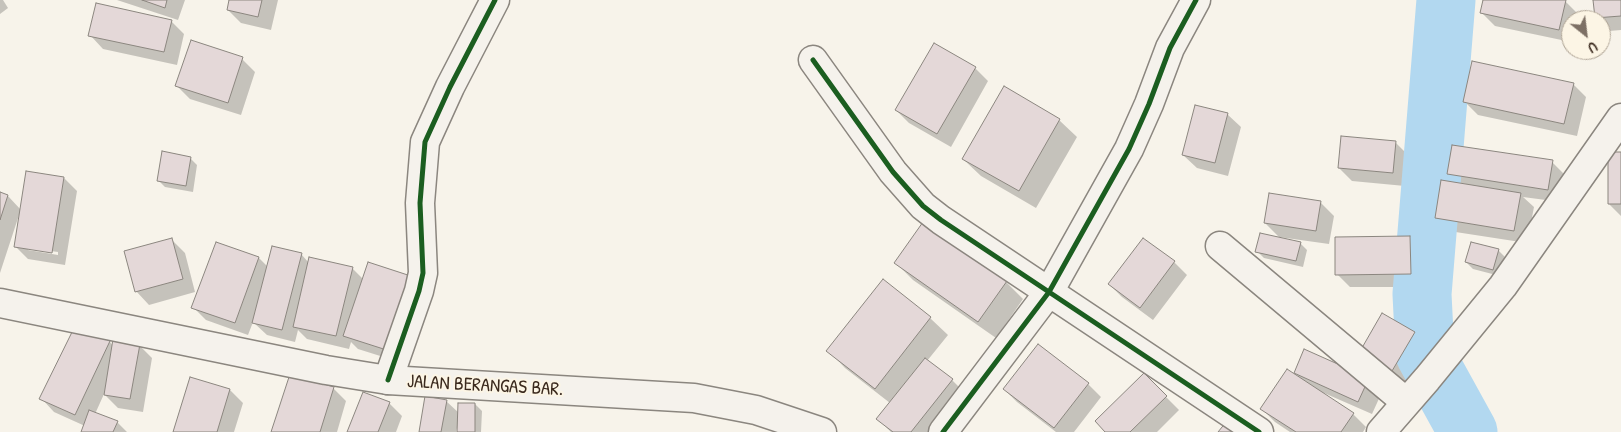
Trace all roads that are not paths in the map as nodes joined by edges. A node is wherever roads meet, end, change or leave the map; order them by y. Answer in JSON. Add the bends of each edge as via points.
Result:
{"nodes":[{"id":1,"x":495,"y":0,"type":"edge"},
{"id":2,"x":1196,"y":0,"type":"edge"},
{"id":3,"x":813,"y":60,"type":"dead end"},
{"id":4,"x":1621,"y":118,"type":"edge"},
{"id":5,"x":1220,"y":246,"type":"dead end"},
{"id":6,"x":1049,"y":292,"type":"junction"},
{"id":7,"x":0,"y":303,"type":"edge"},
{"id":8,"x":388,"y":380,"type":"junction"},
{"id":9,"x":1406,"y":402,"type":"junction"},
{"id":10,"x":822,"y":432,"type":"edge"},
{"id":11,"x":943,"y":432,"type":"edge"},
{"id":12,"x":1259,"y":432,"type":"edge"},
{"id":13,"x":1381,"y":432,"type":"edge"}],
"edges":[{"from":1,"to":8,"type":"street","via":[[425,142],[420,203],[423,273]]},
{"from":2,"to":6,"type":"street","via":[[1170,48],[1150,104],[1129,149]]},
{"from":3,"to":6,"type":"street","via":[[893,172],[923,206]]},
{"from":4,"to":9,"type":"street","via":[[1504,286]]},
{"from":5,"to":9,"type":"street"},
{"from":6,"to":11,"type":"street"},
{"from":6,"to":12,"type":"street"},
{"from":7,"to":8,"type":"street","name":"JALAN BERANGAS BAR."},
{"from":8,"to":10,"type":"street","name":"JALAN BERANGAS BAR.","via":[[694,398],[756,410]]},
{"from":9,"to":13,"type":"street"}]}
